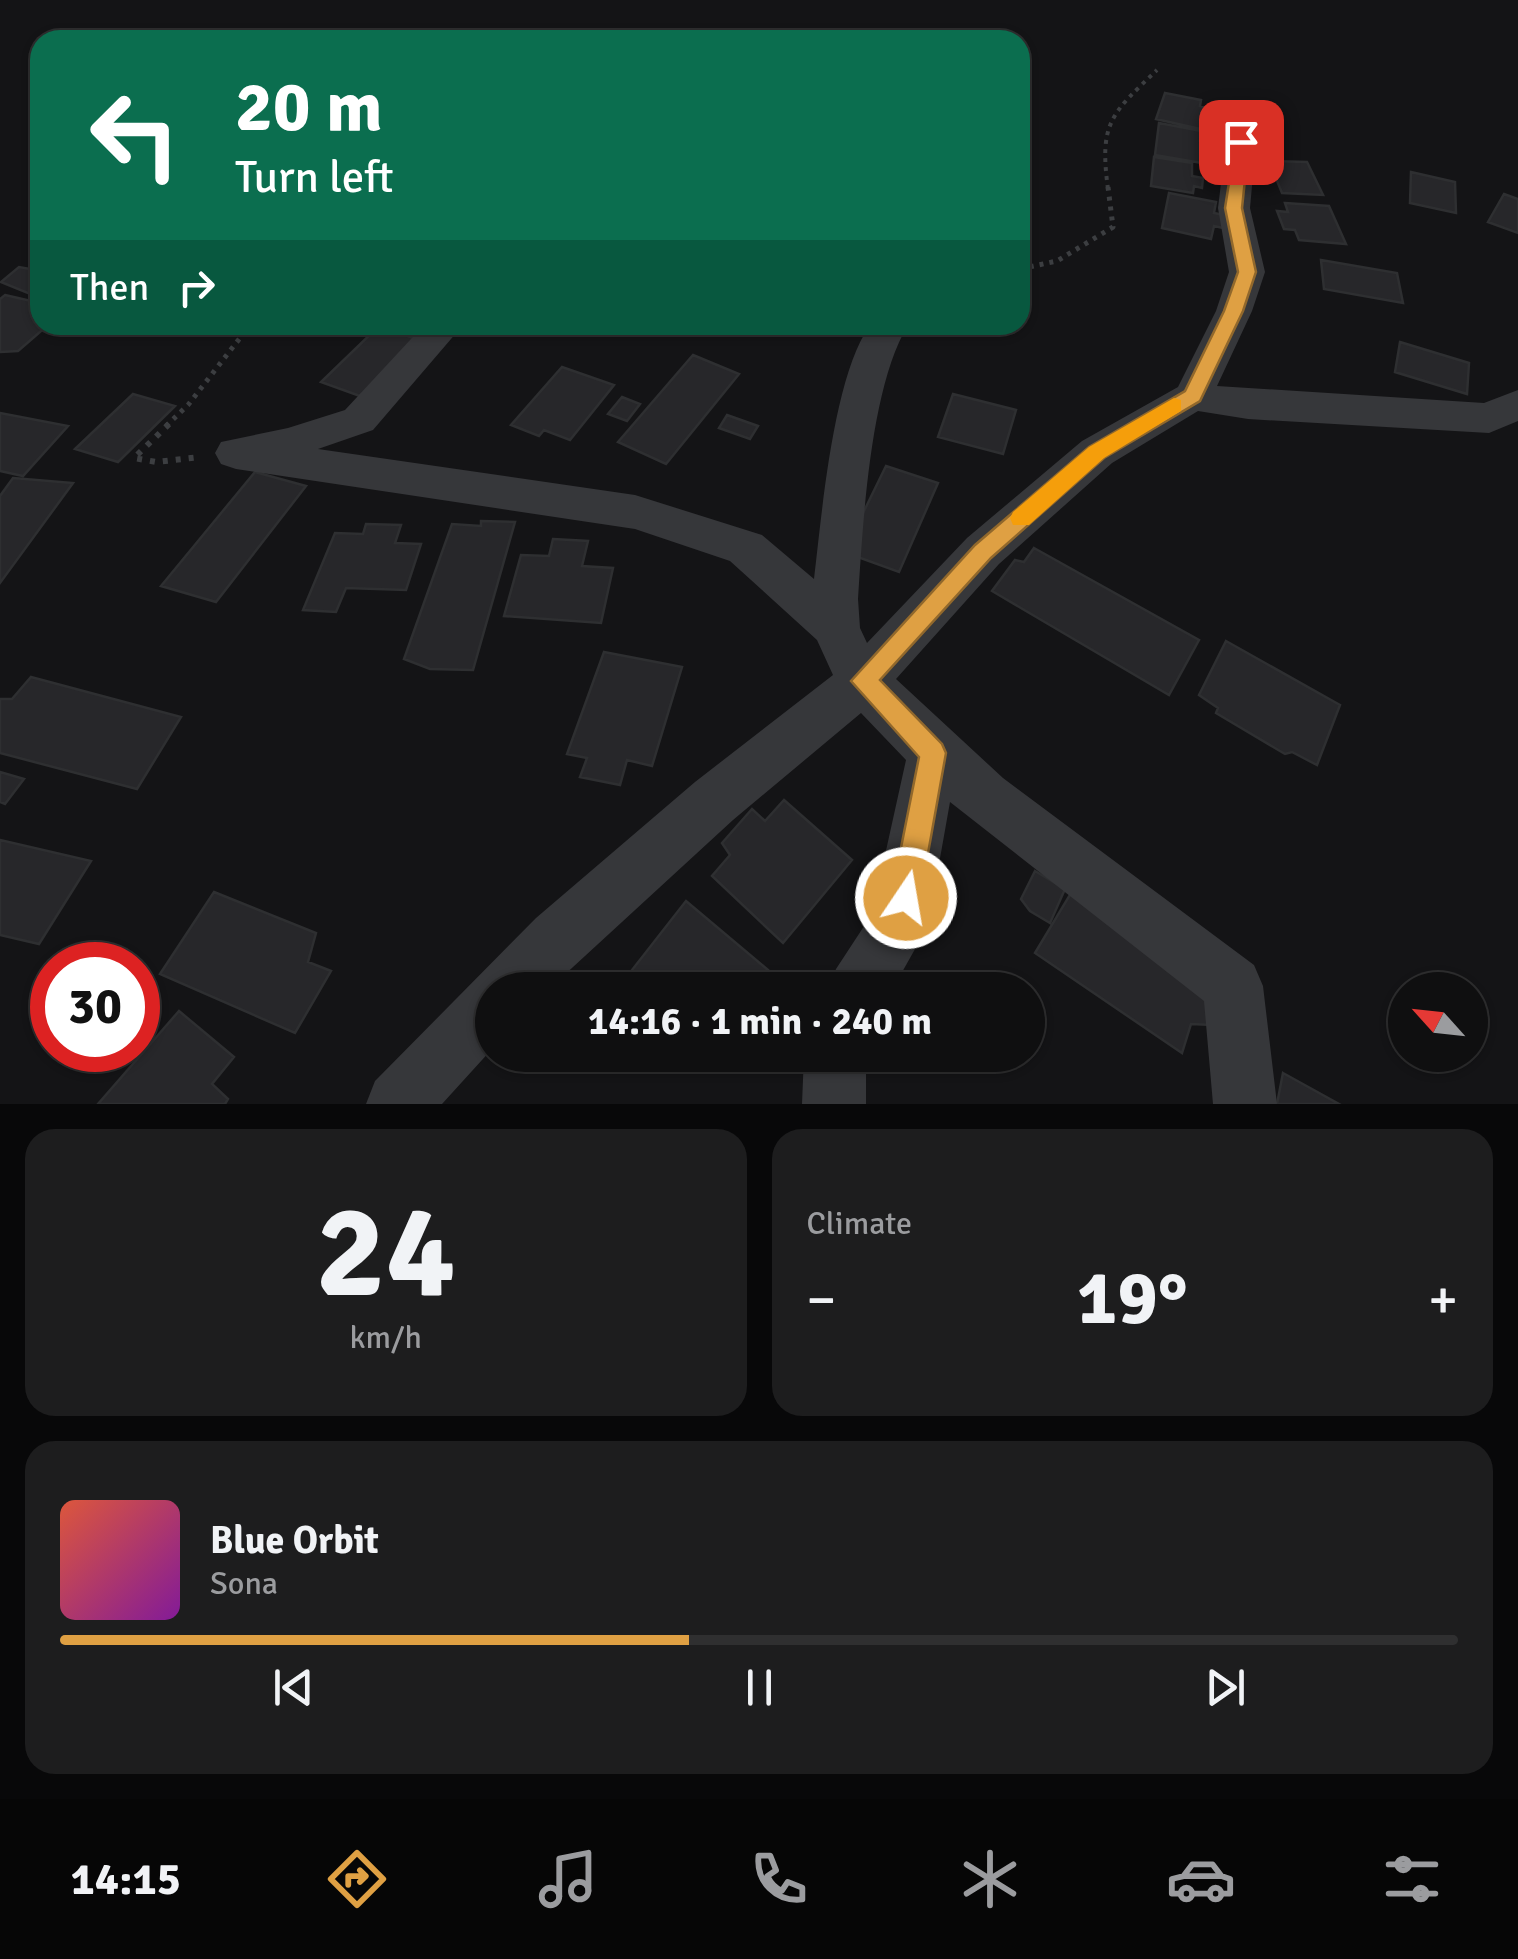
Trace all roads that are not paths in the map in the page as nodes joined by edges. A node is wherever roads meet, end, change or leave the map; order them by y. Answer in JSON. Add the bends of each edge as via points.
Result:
{"nodes":[{"id":1,"x":1241,"y":142,"type":"dead end"},
{"id":2,"x":436,"y":335,"type":"edge"},
{"id":3,"x":880,"y":335,"type":"edge"},
{"id":4,"x":1193,"y":396,"type":"junction"},
{"id":5,"x":1518,"y":404,"type":"edge"},
{"id":6,"x":834,"y":626,"type":"junction"},
{"id":7,"x":864,"y":681,"type":"junction"},
{"id":8,"x":933,"y":753,"type":"junction"},
{"id":9,"x":524,"y":972,"type":"edge"},
{"id":10,"x":869,"y":972,"type":"edge"},
{"id":11,"x":475,"y":1021,"type":"edge"},
{"id":12,"x":835,"y":1072,"type":"edge"},
{"id":13,"x":398,"y":1104,"type":"edge"},
{"id":14,"x":834,"y":1104,"type":"edge"},
{"id":15,"x":1245,"y":1104,"type":"edge"}],
"edges":[{"from":1,"to":4,"type":"street","via":[[1234,208],[1247,272]]},
{"from":2,"to":6,"type":"street","via":[[359,420],[236,454],[635,512],[746,548]]},
{"from":3,"to":6,"type":"street","via":[[860,408]]},
{"from":4,"to":5,"type":"street","via":[[1248,406],[1489,418]]},
{"from":4,"to":7,"type":"street","via":[[1097,452],[983,552]]},
{"from":6,"to":7,"type":"street"},
{"from":7,"to":8,"type":"street"},
{"from":7,"to":9,"type":"street","via":[[714,801]]},
{"from":8,"to":10,"type":"street","via":[[900,926]]},
{"from":8,"to":15,"type":"street","via":[[1234,986]]},
{"from":11,"to":13,"type":"street"},
{"from":12,"to":14,"type":"street"}]}
